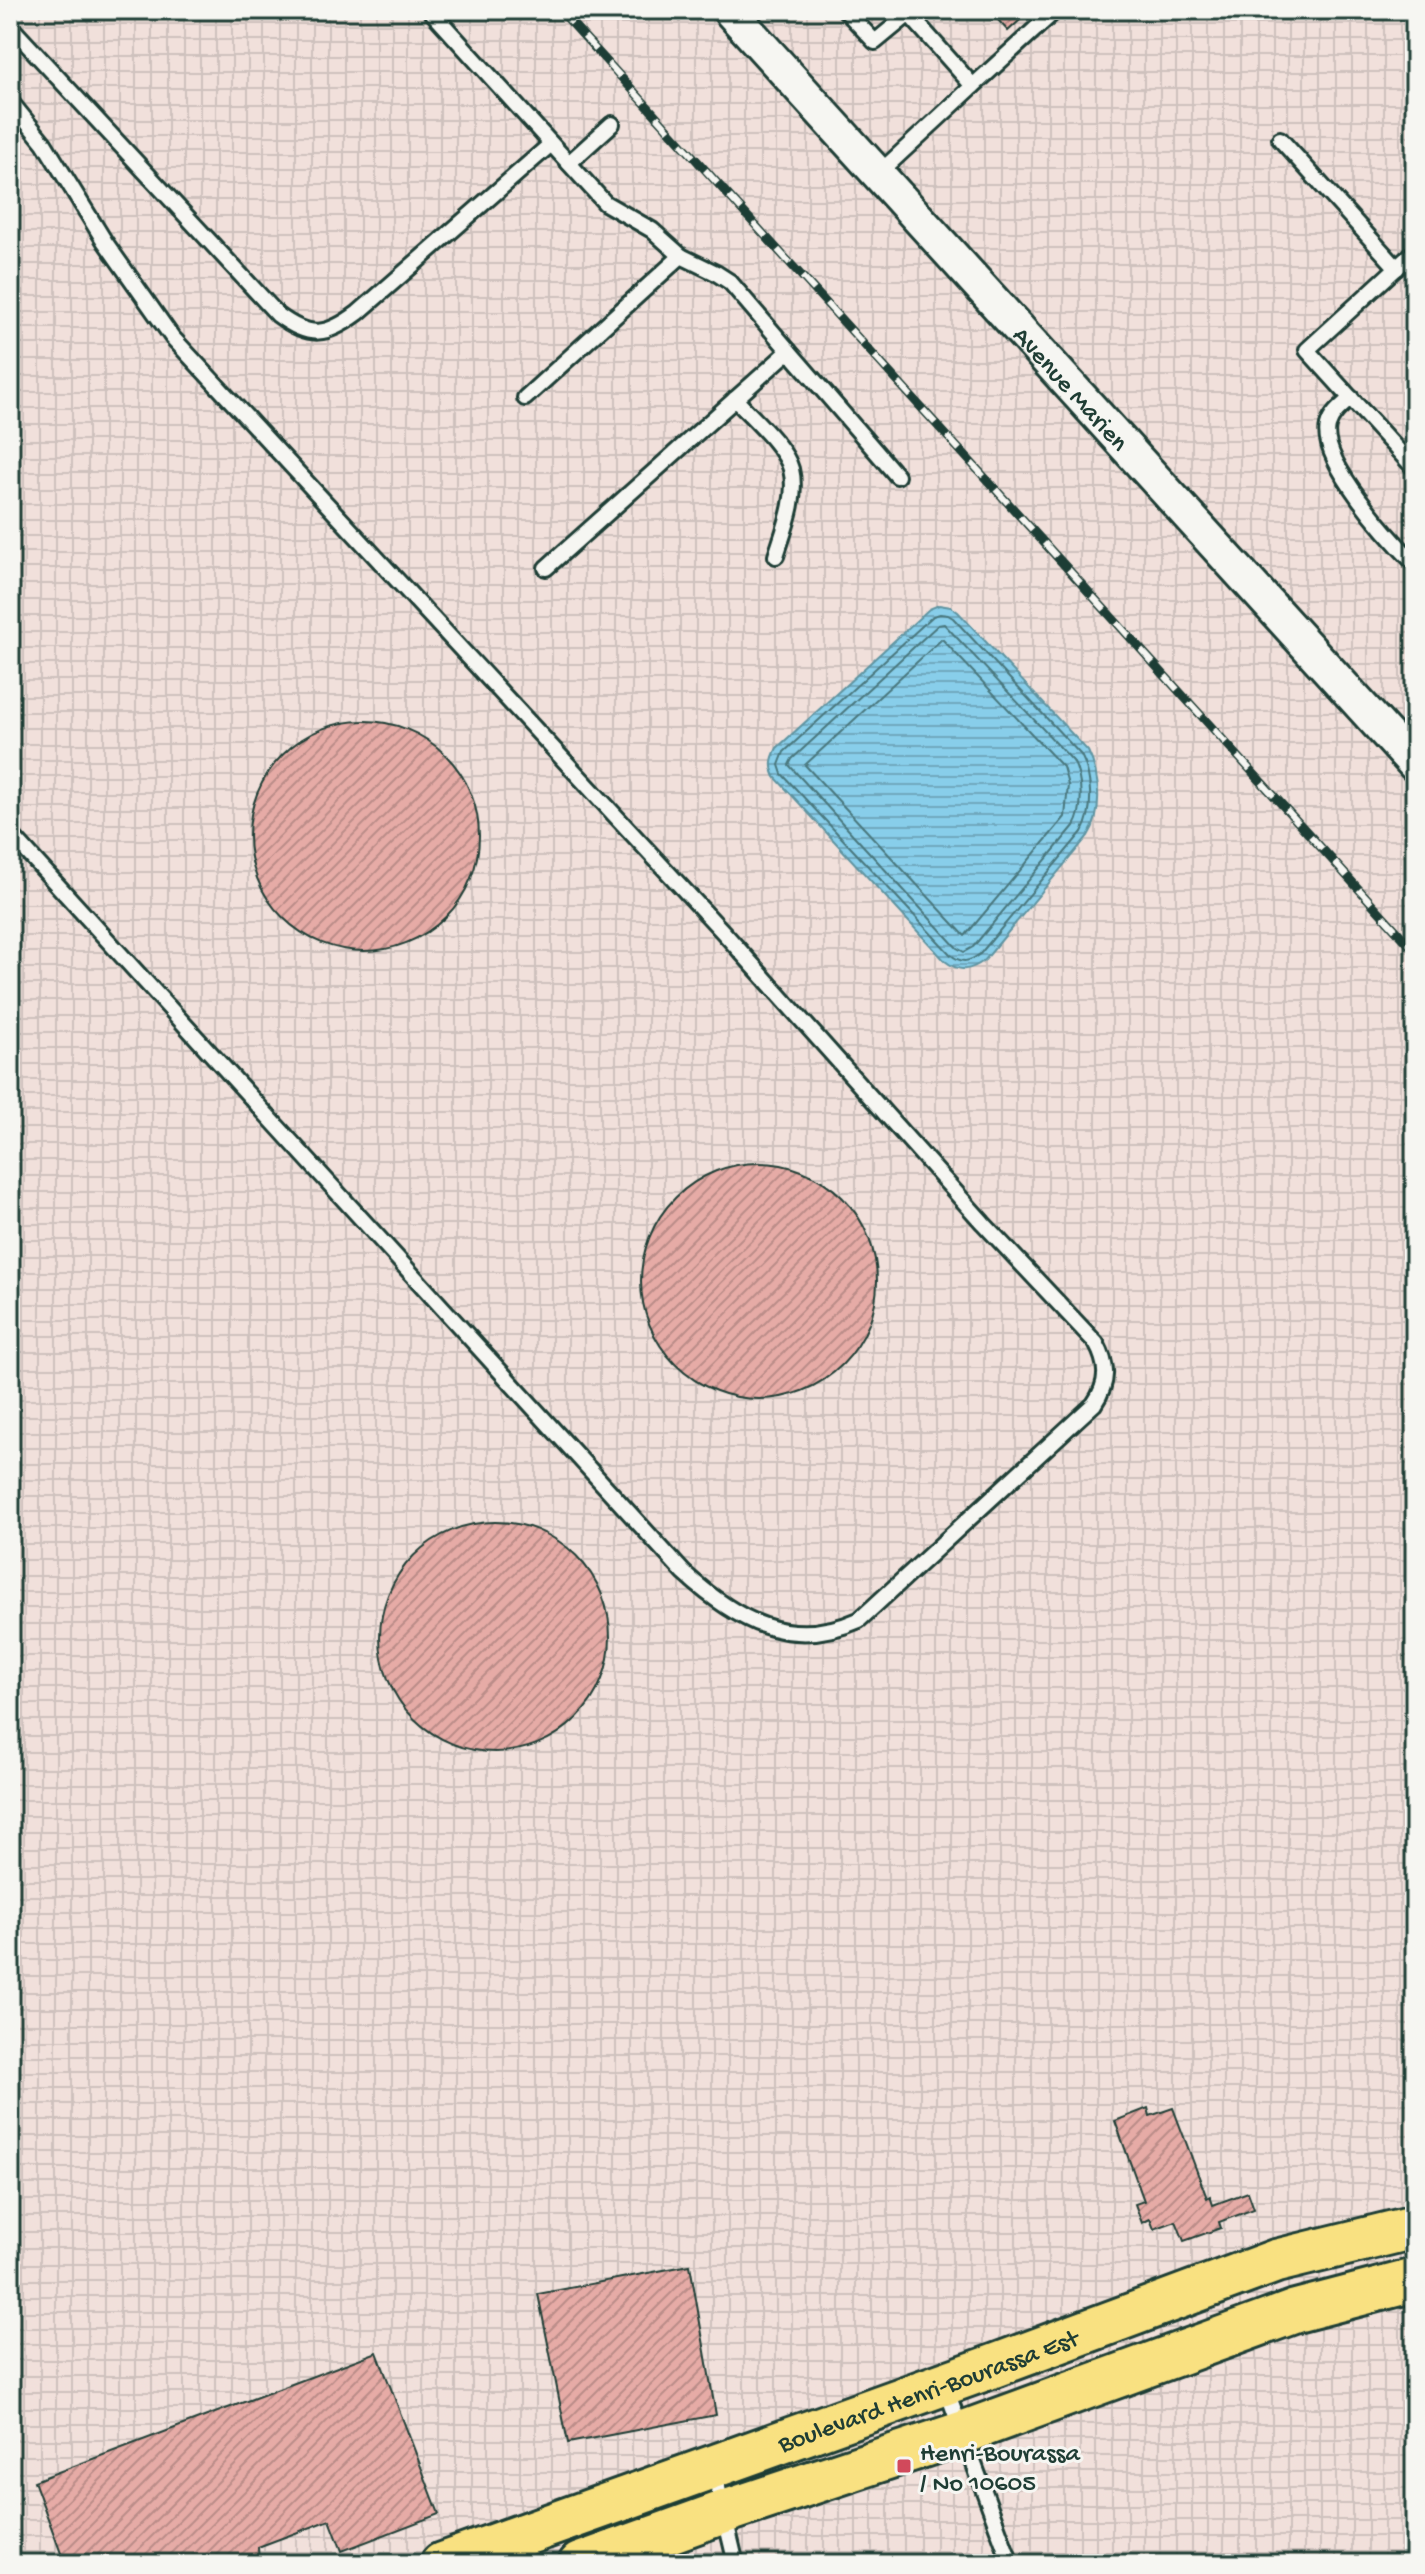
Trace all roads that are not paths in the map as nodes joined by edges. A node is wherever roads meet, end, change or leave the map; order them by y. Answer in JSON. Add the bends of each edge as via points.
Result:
{"nodes":[{"id":1,"x":430,"y":10,"type":"edge"},
{"id":2,"x":729,"y":10,"type":"edge"},
{"id":3,"x":845,"y":10,"type":"edge"},
{"id":4,"x":1056,"y":10,"type":"edge"},
{"id":5,"x":10,"y":26,"type":"edge"},
{"id":6,"x":973,"y":86,"type":"junction"},
{"id":7,"x":10,"y":101,"type":"edge"},
{"id":8,"x":612,"y":124,"type":"dead end"},
{"id":9,"x":1280,"y":139,"type":"dead end"},
{"id":10,"x":551,"y":144,"type":"junction"},
{"id":11,"x":569,"y":163,"type":"junction"},
{"id":12,"x":877,"y":174,"type":"junction"},
{"id":13,"x":1415,"y":251,"type":"edge"},
{"id":14,"x":681,"y":256,"type":"junction"},
{"id":15,"x":1397,"y":268,"type":"junction"},
{"id":16,"x":789,"y":351,"type":"junction"},
{"id":17,"x":525,"y":398,"type":"dead end"},
{"id":18,"x":1351,"y":398,"type":"junction"},
{"id":19,"x":735,"y":399,"type":"junction"},
{"id":20,"x":1415,"y":469,"type":"edge"},
{"id":21,"x":897,"y":476,"type":"dead end"},
{"id":22,"x":776,"y":556,"type":"dead end"},
{"id":23,"x":1415,"y":564,"type":"edge"},
{"id":24,"x":546,"y":568,"type":"dead end"},
{"id":25,"x":1415,"y":765,"type":"edge"},
{"id":26,"x":10,"y":833,"type":"edge"},
{"id":27,"x":1415,"y":2208,"type":"edge"},
{"id":28,"x":1415,"y":2227,"type":"edge"},
{"id":29,"x":1276,"y":2261,"type":"junction"},
{"id":30,"x":1415,"y":2280,"type":"edge"},
{"id":31,"x":1415,"y":2297,"type":"edge"},
{"id":32,"x":1296,"y":2311,"type":"junction"},
{"id":33,"x":944,"y":2382,"type":"junction"},
{"id":34,"x":962,"y":2433,"type":"junction"},
{"id":35,"x":714,"y":2467,"type":"junction"},
{"id":36,"x":724,"y":2512,"type":"junction"},
{"id":37,"x":442,"y":2564,"type":"edge"},
{"id":38,"x":580,"y":2564,"type":"edge"},
{"id":39,"x":736,"y":2564,"type":"edge"},
{"id":40,"x":1011,"y":2564,"type":"edge"}],
"edges":[{"from":1,"to":10,"type":"lane"},
{"from":2,"to":12,"type":"street","name":"Avenue Marien"},
{"from":3,"to":6,"type":"lane","via":[[875,42],[909,14]]},
{"from":4,"to":6,"type":"lane"},
{"from":5,"to":10,"type":"lane","via":[[278,315],[304,331],[331,330],[358,313]]},
{"from":6,"to":12,"type":"lane"},
{"from":7,"to":26,"type":"lane","via":[[44,143],[172,337],[1096,1343],[1106,1368],[1102,1393],[859,1620],[796,1632],[776,1631],[741,1616],[684,1573]]},
{"from":8,"to":11,"type":"lane"},
{"from":9,"to":15,"type":"lane"},
{"from":10,"to":11,"type":"lane"},
{"from":11,"to":14,"type":"lane","via":[[605,203],[652,230]]},
{"from":12,"to":25,"type":"street","name":"Avenue Marien"},
{"from":13,"to":15,"type":"lane"},
{"from":14,"to":16,"type":"lane","via":[[730,282]]},
{"from":14,"to":17,"type":"lane"},
{"from":15,"to":18,"type":"lane","via":[[1307,350]]},
{"from":16,"to":19,"type":"lane"},
{"from":16,"to":21,"type":"lane"},
{"from":18,"to":20,"type":"lane"},
{"from":18,"to":23,"type":"lane","via":[[1329,422],[1330,450],[1354,492]]},
{"from":19,"to":22,"type":"lane","via":[[784,453],[791,468],[789,510]]},
{"from":19,"to":24,"type":"lane"},
{"from":27,"to":29,"type":"main road"},
{"from":28,"to":29,"type":"main road","name":"Boulevard Henri-Bourassa Est"},
{"from":29,"to":33,"type":"main road","name":"Boulevard Henri-Bourassa Est"},
{"from":30,"to":32,"type":"main road","name":"Boulevard Henri-Bourassa Est"},
{"from":31,"to":32,"type":"main road"},
{"from":32,"to":34,"type":"main road","name":"Boulevard Henri-Bourassa Est"},
{"from":33,"to":34,"type":"lane"},
{"from":33,"to":35,"type":"main road","name":"Boulevard Henri-Bourassa Est"},
{"from":34,"to":36,"type":"main road","name":"Boulevard Henri-Bourassa Est"},
{"from":34,"to":40,"type":"lane"},
{"from":35,"to":36,"type":"lane"},
{"from":35,"to":37,"type":"main road","name":"Boulevard Henri-Bourassa Est"},
{"from":36,"to":38,"type":"main road","name":"Boulevard Henri-Bourassa Est"},
{"from":36,"to":39,"type":"lane"}]}
